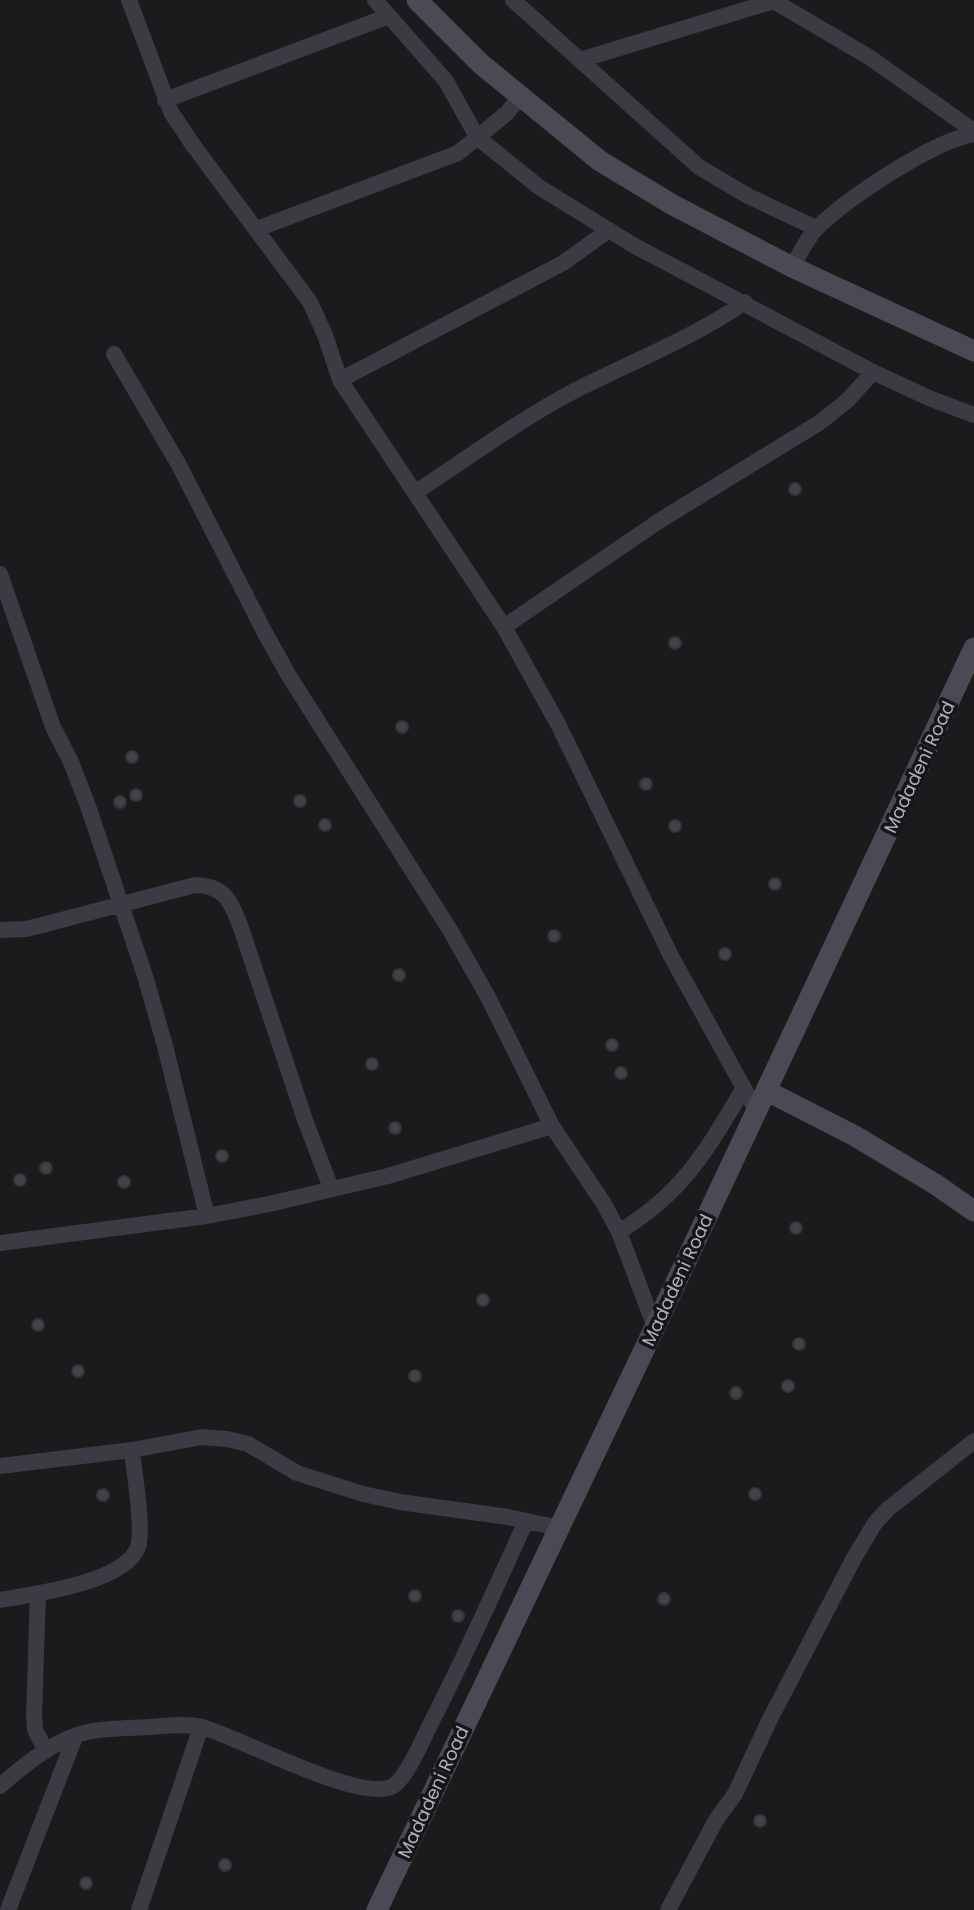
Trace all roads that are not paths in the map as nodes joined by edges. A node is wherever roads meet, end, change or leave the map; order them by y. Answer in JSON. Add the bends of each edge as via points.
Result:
{"nodes":[{"id":1,"x":129,"y":0,"type":"edge"},
{"id":2,"x":374,"y":0,"type":"edge"},
{"id":3,"x":417,"y":0,"type":"edge"},
{"id":4,"x":513,"y":0,"type":"edge"},
{"id":5,"x":774,"y":1,"type":"edge"},
{"id":6,"x":389,"y":16,"type":"junction"},
{"id":7,"x":580,"y":60,"type":"junction"},
{"id":8,"x":520,"y":97,"type":"junction"},
{"id":9,"x":165,"y":100,"type":"junction"},
{"id":10,"x":974,"y":133,"type":"edge"},
{"id":11,"x":477,"y":136,"type":"junction"},
{"id":12,"x":816,"y":228,"type":"junction"},
{"id":13,"x":257,"y":229,"type":"junction"},
{"id":14,"x":609,"y":230,"type":"junction"},
{"id":15,"x":792,"y":267,"type":"junction"},
{"id":16,"x":744,"y":302,"type":"junction"},
{"id":17,"x":974,"y":351,"type":"edge"},
{"id":18,"x":114,"y":354,"type":"dead end"},
{"id":19,"x":873,"y":372,"type":"junction"},
{"id":20,"x":340,"y":380,"type":"junction"},
{"id":21,"x":974,"y":415,"type":"edge"},
{"id":22,"x":416,"y":492,"type":"junction"},
{"id":23,"x":0,"y":574,"type":"edge"},
{"id":24,"x":505,"y":627,"type":"junction"},
{"id":25,"x":974,"y":649,"type":"edge"},
{"id":26,"x":121,"y":905,"type":"junction"},
{"id":27,"x":0,"y":930,"type":"edge"},
{"id":28,"x":744,"y":1088,"type":"junction"},
{"id":29,"x":767,"y":1091,"type":"junction"},
{"id":30,"x":757,"y":1112,"type":"junction"},
{"id":31,"x":552,"y":1126,"type":"junction"},
{"id":32,"x":331,"y":1188,"type":"junction"},
{"id":33,"x":974,"y":1211,"type":"edge"},
{"id":34,"x":207,"y":1216,"type":"junction"},
{"id":35,"x":620,"y":1232,"type":"junction"},
{"id":36,"x":0,"y":1243,"type":"edge"},
{"id":37,"x":655,"y":1327,"type":"junction"},
{"id":38,"x":974,"y":1441,"type":"edge"},
{"id":39,"x":132,"y":1450,"type":"junction"},
{"id":40,"x":0,"y":1466,"type":"edge"},
{"id":41,"x":526,"y":1521,"type":"junction"},
{"id":42,"x":559,"y":1528,"type":"junction"},
{"id":43,"x":38,"y":1593,"type":"junction"},
{"id":44,"x":0,"y":1600,"type":"edge"},
{"id":45,"x":201,"y":1727,"type":"junction"},
{"id":46,"x":75,"y":1737,"type":"junction"},
{"id":47,"x":46,"y":1751,"type":"junction"},
{"id":48,"x":0,"y":1786,"type":"edge"},
{"id":49,"x":8,"y":1910,"type":"edge"},
{"id":50,"x":139,"y":1910,"type":"edge"},
{"id":51,"x":377,"y":1910,"type":"edge"},
{"id":52,"x":668,"y":1910,"type":"edge"}],
"edges":[{"from":1,"to":9,"type":"street"},
{"from":2,"to":6,"type":"street"},
{"from":3,"to":8,"type":"street"},
{"from":4,"to":7,"type":"street"},
{"from":5,"to":7,"type":"street"},
{"from":5,"to":10,"type":"street","via":[[869,57]]},
{"from":6,"to":9,"type":"street"},
{"from":6,"to":11,"type":"street","via":[[446,81]]},
{"from":7,"to":12,"type":"street","via":[[699,167]]},
{"from":8,"to":11,"type":"street"},
{"from":8,"to":15,"type":"street","via":[[600,161]]},
{"from":9,"to":13,"type":"street"},
{"from":10,"to":12,"type":"street","via":[[957,137],[887,176]]},
{"from":11,"to":13,"type":"street","via":[[446,159]]},
{"from":11,"to":14,"type":"street","via":[[539,187]]},
{"from":12,"to":15,"type":"street"},
{"from":13,"to":20,"type":"street","via":[[310,302]]},
{"from":14,"to":16,"type":"street"},
{"from":14,"to":20,"type":"street","via":[[563,263]]},
{"from":15,"to":17,"type":"street"},
{"from":16,"to":19,"type":"street"},
{"from":16,"to":22,"type":"street","via":[[714,323],[572,392]]},
{"from":18,"to":31,"type":"street","via":[[180,465],[283,665],[466,958]]},
{"from":19,"to":21,"type":"street"},
{"from":19,"to":24,"type":"street","via":[[819,423],[659,521]]},
{"from":20,"to":22,"type":"street"},
{"from":22,"to":24,"type":"street"},
{"from":23,"to":26,"type":"street"},
{"from":24,"to":28,"type":"street","via":[[558,723],[671,956]]},
{"from":25,"to":29,"type":"street","name":"Madadeni Road"},
{"from":26,"to":27,"type":"street","via":[[26,929]]},
{"from":26,"to":32,"type":"street","via":[[195,884],[209,885],[228,898]]},
{"from":26,"to":34,"type":"street","via":[[155,1010]]},
{"from":28,"to":30,"type":"street"},
{"from":28,"to":35,"type":"street","via":[[689,1174],[649,1213]]},
{"from":29,"to":30,"type":"street","name":"Madadeni Road"},
{"from":29,"to":33,"type":"street","via":[[855,1136]]},
{"from":30,"to":37,"type":"street","name":"Madadeni Road"},
{"from":31,"to":32,"type":"street","via":[[413,1169]]},
{"from":31,"to":35,"type":"street"},
{"from":32,"to":34,"type":"street"},
{"from":34,"to":36,"type":"street"},
{"from":35,"to":37,"type":"street"},
{"from":37,"to":42,"type":"street","name":"Madadeni Road"},
{"from":38,"to":52,"type":"street","via":[[874,1523],[769,1721],[736,1794],[716,1821]]},
{"from":39,"to":40,"type":"street"},
{"from":39,"to":41,"type":"street","via":[[202,1437],[227,1439],[248,1444],[298,1473],[363,1494]]},
{"from":39,"to":43,"type":"street","via":[[138,1547],[113,1572]]},
{"from":41,"to":42,"type":"street"},
{"from":41,"to":45,"type":"street","via":[[470,1647],[413,1758],[393,1786],[370,1788],[348,1783]]},
{"from":42,"to":51,"type":"street","name":"Madadeni Road"},
{"from":43,"to":44,"type":"street"},
{"from":43,"to":47,"type":"street","via":[[34,1717]]},
{"from":45,"to":46,"type":"street","via":[[90,1731]]},
{"from":45,"to":50,"type":"street"},
{"from":46,"to":47,"type":"street"},
{"from":46,"to":49,"type":"street"},
{"from":47,"to":48,"type":"street"}]}
